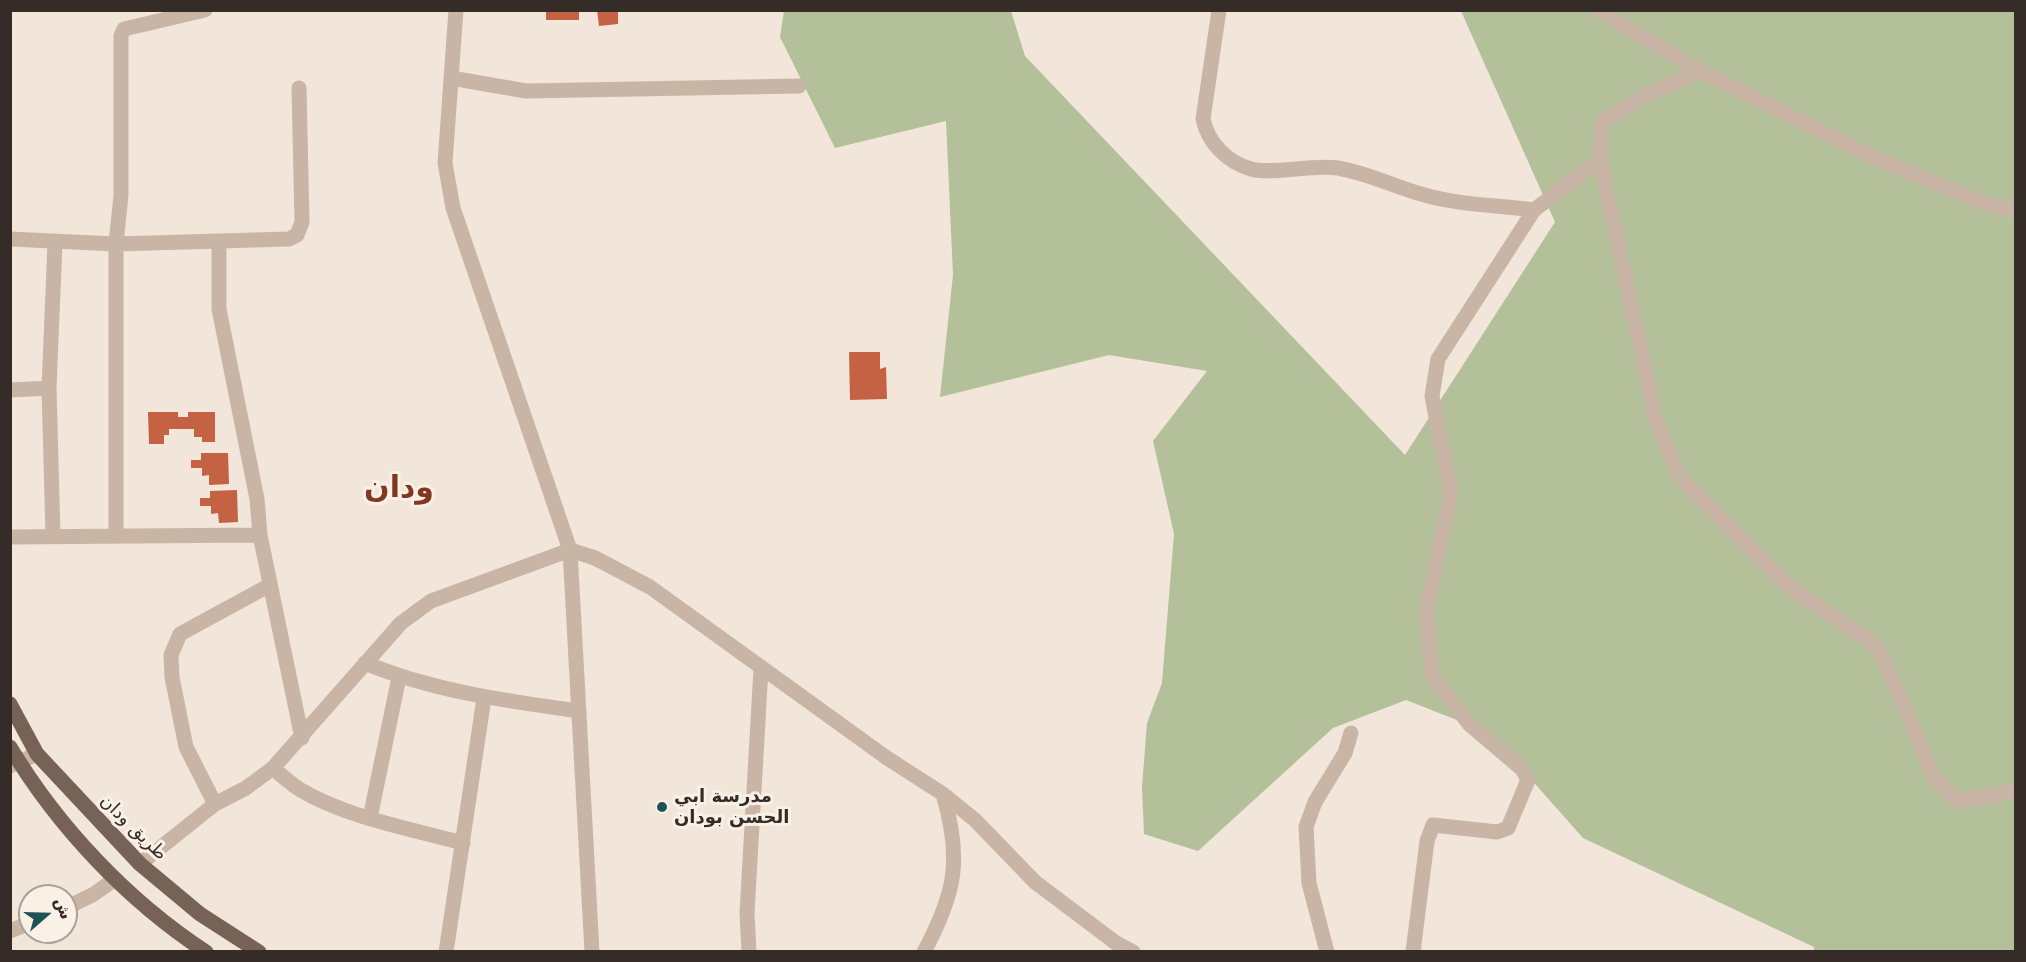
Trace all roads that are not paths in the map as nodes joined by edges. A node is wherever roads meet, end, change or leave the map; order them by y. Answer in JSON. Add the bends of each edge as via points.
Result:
{"nodes":[{"id":1,"x":205,"y":10,"type":"edge"},
{"id":2,"x":456,"y":10,"type":"edge"},
{"id":3,"x":1219,"y":10,"type":"edge"},
{"id":4,"x":1598,"y":10,"type":"edge"},
{"id":5,"x":1700,"y":71,"type":"junction"},
{"id":6,"x":451,"y":78,"type":"junction"},
{"id":7,"x":800,"y":86,"type":"dead end"},
{"id":8,"x":299,"y":88,"type":"dead end"},
{"id":9,"x":1600,"y":160,"type":"junction"},
{"id":10,"x":1534,"y":210,"type":"junction"},
{"id":11,"x":2016,"y":211,"type":"edge"},
{"id":12,"x":10,"y":239,"type":"edge"},
{"id":13,"x":219,"y":241,"type":"junction"},
{"id":14,"x":55,"y":243,"type":"junction"},
{"id":15,"x":116,"y":244,"type":"junction"},
{"id":16,"x":49,"y":388,"type":"junction"},
{"id":17,"x":10,"y":390,"type":"edge"},
{"id":18,"x":53,"y":535,"type":"junction"},
{"id":19,"x":116,"y":535,"type":"junction"},
{"id":20,"x":260,"y":535,"type":"junction"},
{"id":21,"x":10,"y":537,"type":"edge"},
{"id":22,"x":570,"y":550,"type":"junction"},
{"id":23,"x":270,"y":585,"type":"junction"},
{"id":24,"x":365,"y":663,"type":"junction"},
{"id":25,"x":761,"y":668,"type":"junction"},
{"id":26,"x":399,"y":677,"type":"junction"},
{"id":27,"x":484,"y":698,"type":"junction"},
{"id":28,"x":10,"y":704,"type":"edge"},
{"id":29,"x":579,"y":711,"type":"junction"},
{"id":30,"x":1351,"y":734,"type":"dead end"},
{"id":31,"x":27,"y":737,"type":"junction"},
{"id":32,"x":302,"y":738,"type":"junction"},
{"id":33,"x":10,"y":745,"type":"edge"},
{"id":34,"x":37,"y":754,"type":"junction"},
{"id":35,"x":15,"y":764,"type":"edge"},
{"id":36,"x":273,"y":768,"type":"junction"},
{"id":37,"x":2016,"y":791,"type":"edge"},
{"id":38,"x":943,"y":794,"type":"junction"},
{"id":39,"x":215,"y":804,"type":"junction"},
{"id":40,"x":370,"y":818,"type":"junction"},
{"id":41,"x":463,"y":843,"type":"junction"},
{"id":42,"x":140,"y":864,"type":"junction"},
{"id":43,"x":115,"y":879,"type":"junction"},
{"id":44,"x":78,"y":902,"type":"edge"},
{"id":45,"x":206,"y":951,"type":"edge"},
{"id":46,"x":259,"y":951,"type":"edge"},
{"id":47,"x":446,"y":951,"type":"edge"},
{"id":48,"x":592,"y":951,"type":"edge"},
{"id":49,"x":749,"y":951,"type":"edge"},
{"id":50,"x":924,"y":951,"type":"edge"},
{"id":51,"x":1133,"y":951,"type":"edge"},
{"id":52,"x":1327,"y":951,"type":"edge"},
{"id":53,"x":1413,"y":951,"type":"edge"}],
"edges":[{"from":1,"to":15,"type":"street","via":[[124,28],[122,195]]},
{"from":2,"to":6,"type":"street"},
{"from":3,"to":10,"type":"street","via":[[1203,119],[1206,133],[1218,150],[1237,163],[1253,170],[1335,167],[1444,200]]},
{"from":4,"to":5,"type":"street"},
{"from":5,"to":9,"type":"street","via":[[1642,97],[1602,122]]},
{"from":5,"to":11,"type":"street","via":[[1868,155],[1983,203]]},
{"from":6,"to":7,"type":"street","via":[[525,91]]},
{"from":6,"to":22,"type":"street","via":[[445,163],[453,208]]},
{"from":8,"to":13,"type":"street","via":[[302,222],[297,235],[289,239]]},
{"from":9,"to":10,"type":"street"},
{"from":9,"to":37,"type":"street","via":[[1655,417],[1680,478],[1788,586],[1880,651],[1935,780],[1946,791],[1959,801]]},
{"from":10,"to":53,"type":"street","via":[[1438,359],[1432,396],[1451,494],[1426,609],[1432,676],[1469,723],[1522,769],[1528,780],[1508,828],[1497,832],[1433,825],[1427,841]]},
{"from":12,"to":14,"type":"street"},
{"from":13,"to":15,"type":"street"},
{"from":13,"to":20,"type":"street","via":[[219,309],[257,499]]},
{"from":14,"to":15,"type":"street"},
{"from":14,"to":16,"type":"street"},
{"from":15,"to":19,"type":"street"},
{"from":16,"to":17,"type":"street"},
{"from":16,"to":18,"type":"street"},
{"from":18,"to":19,"type":"street"},
{"from":18,"to":21,"type":"street"},
{"from":19,"to":20,"type":"street"},
{"from":20,"to":23,"type":"street"},
{"from":22,"to":24,"type":"street","via":[[431,601],[401,623]]},
{"from":22,"to":25,"type":"street","via":[[595,558],[651,587]]},
{"from":22,"to":29,"type":"street"},
{"from":23,"to":32,"type":"street"},
{"from":23,"to":39,"type":"street","via":[[180,634],[171,655],[186,747]]},
{"from":24,"to":26,"type":"street"},
{"from":24,"to":32,"type":"street"},
{"from":25,"to":38,"type":"street"},
{"from":25,"to":49,"type":"street","via":[[747,913]]},
{"from":26,"to":27,"type":"street"},
{"from":26,"to":40,"type":"street"},
{"from":27,"to":29,"type":"street"},
{"from":27,"to":41,"type":"street"},
{"from":28,"to":31,"type":"main road","name":"طريق ودان"},
{"from":29,"to":48,"type":"street"},
{"from":30,"to":52,"type":"street","via":[[1306,827],[1309,883]]},
{"from":31,"to":33,"type":"street"},
{"from":31,"to":34,"type":"main road","name":"طريق ودان"},
{"from":32,"to":36,"type":"street"},
{"from":33,"to":35,"type":"main road"},
{"from":34,"to":35,"type":"street"},
{"from":34,"to":42,"type":"main road","name":"طريق ودان"},
{"from":35,"to":43,"type":"main road"},
{"from":36,"to":39,"type":"street"},
{"from":36,"to":40,"type":"street","via":[[298,788]]},
{"from":38,"to":50,"type":"street","via":[[956,855],[949,893]]},
{"from":38,"to":51,"type":"street","via":[[975,820],[1035,882],[1116,944]]},
{"from":39,"to":42,"type":"street"},
{"from":40,"to":41,"type":"street"},
{"from":41,"to":47,"type":"street"},
{"from":42,"to":46,"type":"main road","name":"طريق ودان","via":[[200,914]]},
{"from":43,"to":44,"type":"street"},
{"from":43,"to":45,"type":"main road","via":[[184,938]]}]}
